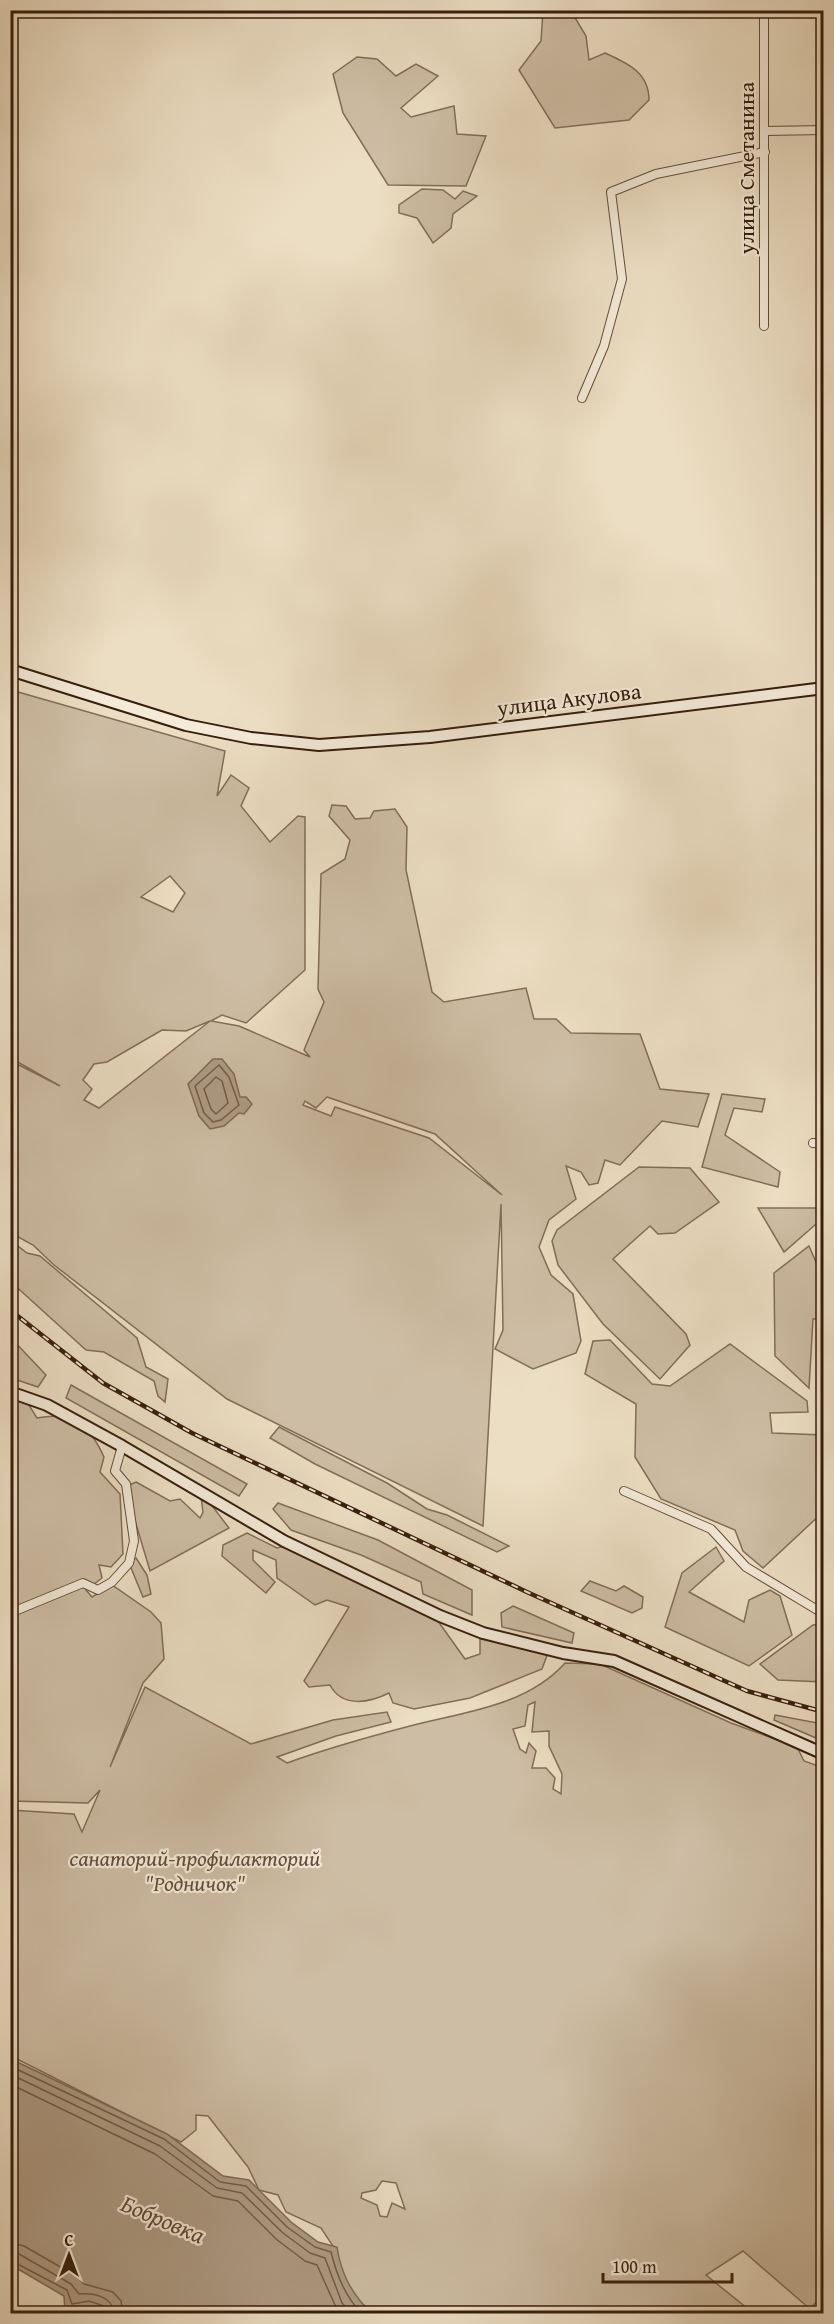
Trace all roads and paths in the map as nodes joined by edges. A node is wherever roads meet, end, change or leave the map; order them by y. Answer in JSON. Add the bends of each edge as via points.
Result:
{"nodes":[{"id":1,"x":764,"y":10,"type":"edge"},
{"id":2,"x":824,"y":130,"type":"edge"},
{"id":3,"x":765,"y":131,"type":"junction"},
{"id":4,"x":765,"y":152,"type":"junction"},
{"id":5,"x":764,"y":326,"type":"dead end"},
{"id":6,"x":582,"y":398,"type":"dead end"},
{"id":7,"x":10,"y":670,"type":"edge"},
{"id":8,"x":824,"y":688,"type":"edge"},
{"id":9,"x":813,"y":1143,"type":"dead end"},
{"id":10,"x":824,"y":1143,"type":"edge"},
{"id":11,"x":10,"y":1392,"type":"edge"},
{"id":12,"x":122,"y":1446,"type":"junction"},
{"id":13,"x":624,"y":1491,"type":"dead end"},
{"id":14,"x":10,"y":1612,"type":"edge"},
{"id":15,"x":824,"y":1614,"type":"edge"},
{"id":16,"x":824,"y":1754,"type":"edge"}],
"edges":[{"from":1,"to":3,"type":"street","name":"улица Сметанина"},
{"from":2,"to":3,"type":"street"},
{"from":3,"to":4,"type":"street","name":"улица Сметанина"},
{"from":4,"to":5,"type":"street","name":"улица Сметанина"},
{"from":4,"to":6,"type":"street","via":[[656,174],[611,192],[622,279],[604,346]]},
{"from":7,"to":8,"type":"main road","name":"улица Акулова","via":[[186,725],[251,738],[319,745],[430,737]]},
{"from":9,"to":10,"type":"street"},
{"from":11,"to":12,"type":"main road","via":[[47,1405]]},
{"from":12,"to":14,"type":"street","via":[[115,1471],[126,1484],[134,1541],[129,1563],[112,1582],[98,1590],[83,1583]]},
{"from":12,"to":16,"type":"main road","via":[[284,1541],[440,1616],[483,1633],[614,1661]]},
{"from":13,"to":15,"type":"street","via":[[711,1528],[746,1567]]}]}
